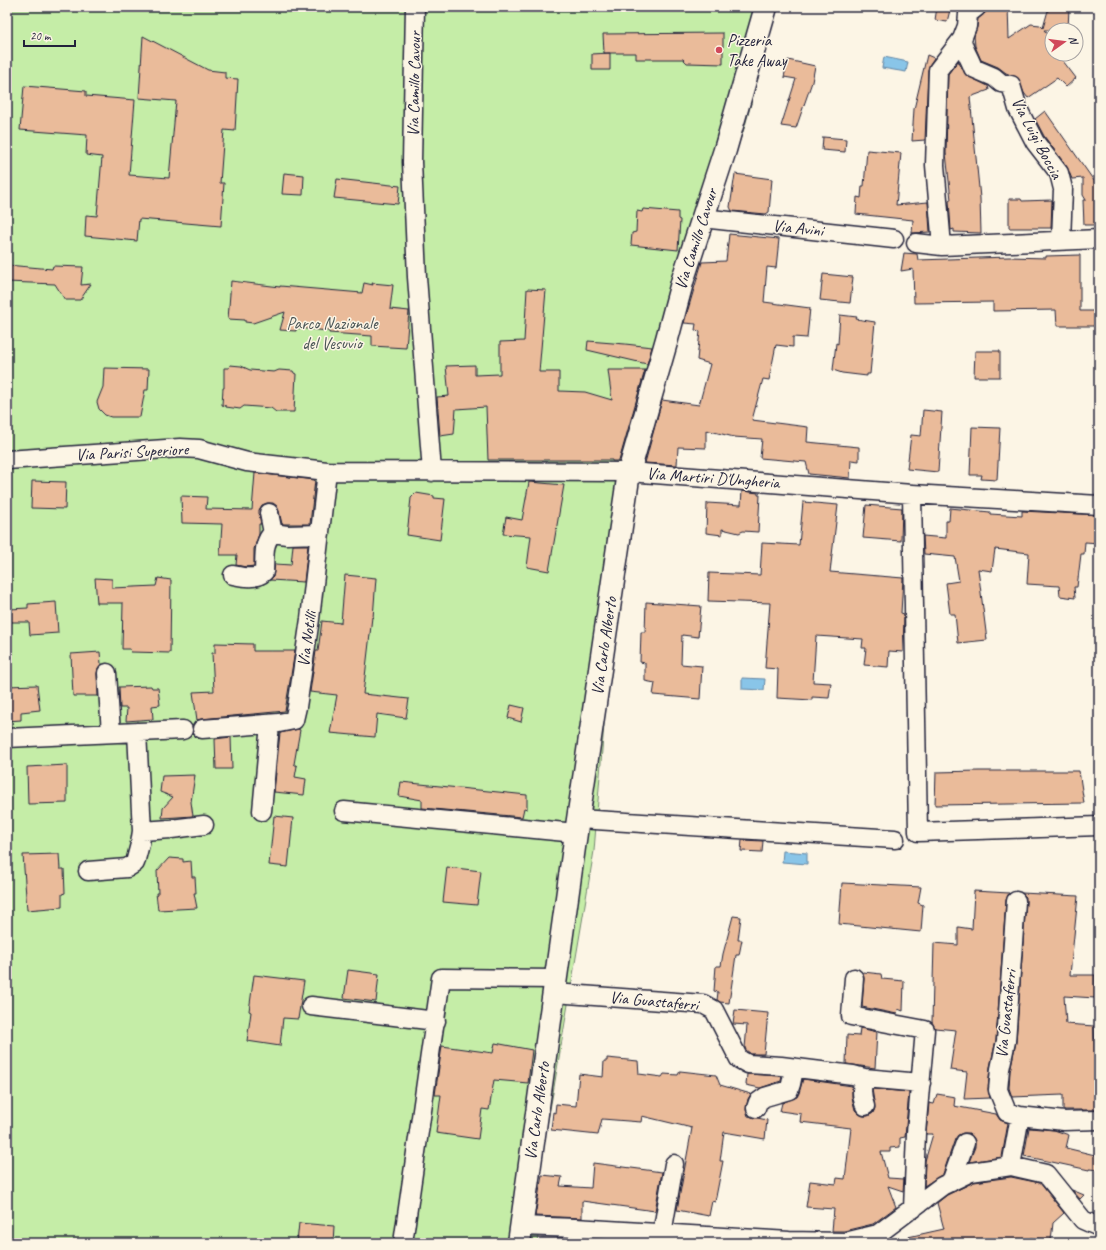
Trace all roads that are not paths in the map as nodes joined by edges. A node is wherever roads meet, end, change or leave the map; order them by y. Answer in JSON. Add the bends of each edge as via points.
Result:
{"nodes":[{"id":1,"x":415,"y":7,"type":"edge"},
{"id":2,"x":766,"y":7,"type":"edge"},
{"id":3,"x":977,"y":7,"type":"edge"},
{"id":4,"x":962,"y":39,"type":"junction"},
{"id":5,"x":702,"y":218,"type":"junction"},
{"id":6,"x":894,"y":239,"type":"dead end"},
{"id":7,"x":1099,"y":239,"type":"edge"},
{"id":8,"x":1061,"y":241,"type":"junction"},
{"id":9,"x":916,"y":243,"type":"dead end"},
{"id":10,"x":942,"y":246,"type":"junction"},
{"id":11,"x":7,"y":460,"type":"edge"},
{"id":12,"x":327,"y":471,"type":"junction"},
{"id":13,"x":432,"y":472,"type":"junction"},
{"id":14,"x":629,"y":472,"type":"junction"},
{"id":15,"x":912,"y":494,"type":"junction"},
{"id":16,"x":1099,"y":505,"type":"edge"},
{"id":17,"x":269,"y":513,"type":"dead end"},
{"id":18,"x":273,"y":533,"type":"junction"},
{"id":19,"x":320,"y":534,"type":"junction"},
{"id":20,"x":233,"y":575,"type":"dead end"},
{"id":21,"x":107,"y":673,"type":"dead end"},
{"id":22,"x":270,"y":724,"type":"junction"},
{"id":23,"x":202,"y":729,"type":"dead end"},
{"id":24,"x":183,"y":730,"type":"dead end"},
{"id":25,"x":137,"y":732,"type":"junction"},
{"id":26,"x":111,"y":733,"type":"junction"},
{"id":27,"x":7,"y":738,"type":"edge"},
{"id":28,"x":262,"y":811,"type":"dead end"},
{"id":29,"x":344,"y":811,"type":"dead end"},
{"id":30,"x":204,"y":825,"type":"dead end"},
{"id":31,"x":578,"y":826,"type":"junction"},
{"id":32,"x":1099,"y":826,"type":"edge"},
{"id":33,"x":142,"y":831,"type":"junction"},
{"id":34,"x":895,"y":839,"type":"dead end"},
{"id":35,"x":88,"y":871,"type":"dead end"},
{"id":36,"x":1016,"y":901,"type":"dead end"},
{"id":37,"x":854,"y":978,"type":"dead end"},
{"id":38,"x":555,"y":986,"type":"junction"},
{"id":39,"x":311,"y":1006,"type":"dead end"},
{"id":40,"x":436,"y":1021,"type":"junction"},
{"id":41,"x":794,"y":1069,"type":"junction"},
{"id":42,"x":864,"y":1078,"type":"junction"},
{"id":43,"x":921,"y":1083,"type":"junction"},
{"id":44,"x":865,"y":1106,"type":"dead end"},
{"id":45,"x":756,"y":1108,"type":"dead end"},
{"id":46,"x":1020,"y":1116,"type":"junction"},
{"id":47,"x":1099,"y":1120,"type":"edge"},
{"id":48,"x":965,"y":1143,"type":"dead end"},
{"id":49,"x":674,"y":1164,"type":"dead end"},
{"id":50,"x":1010,"y":1166,"type":"junction"},
{"id":51,"x":951,"y":1182,"type":"junction"},
{"id":52,"x":913,"y":1209,"type":"junction"},
{"id":53,"x":1099,"y":1227,"type":"edge"},
{"id":54,"x":520,"y":1235,"type":"edge"},
{"id":55,"x":661,"y":1238,"type":"edge"},
{"id":56,"x":403,"y":1243,"type":"edge"}],
"edges":[{"from":1,"to":13,"type":"street","name":"Via Camillo Cavour","via":[[412,162],[417,277]]},
{"from":2,"to":5,"type":"street","name":"Via Camillo Cavour","via":[[725,150]]},
{"from":3,"to":4,"type":"street","via":[[968,14]]},
{"from":4,"to":8,"type":"street","name":"Via Luigi Boccia","via":[[973,68],[1001,83],[1011,85],[1018,109],[1035,142],[1059,174],[1062,189]]},
{"from":4,"to":10,"type":"street","via":[[938,70],[936,165]]},
{"from":5,"to":6,"type":"street","name":"Via Avini"},
{"from":5,"to":14,"type":"street","name":"Via Camillo Cavour"},
{"from":7,"to":8,"type":"street"},
{"from":8,"to":10,"type":"street"},
{"from":9,"to":10,"type":"street"},
{"from":11,"to":12,"type":"street","name":"Via Parisi Superiore","via":[[180,448],[247,462]]},
{"from":12,"to":13,"type":"street","name":"Via Martiri D'Ungheria"},
{"from":12,"to":19,"type":"street","name":"Via Notilli"},
{"from":13,"to":14,"type":"street","name":"Via Martiri D'Ungheria"},
{"from":14,"to":15,"type":"street","name":"Via Martiri D'Ungheria"},
{"from":14,"to":31,"type":"street","name":"Via Carlo Alberto"},
{"from":15,"to":16,"type":"street","name":"Via Martiri D'Ungheria"},
{"from":15,"to":32,"type":"street","via":[[918,832]]},
{"from":17,"to":18,"type":"street"},
{"from":18,"to":19,"type":"street"},
{"from":18,"to":20,"type":"street","via":[[268,537],[266,544],[264,572],[260,576],[246,578]]},
{"from":19,"to":22,"type":"street","name":"Via Notilli","via":[[296,714],[294,720]]},
{"from":21,"to":26,"type":"street"},
{"from":22,"to":23,"type":"street","name":"Via Notilli"},
{"from":22,"to":28,"type":"street"},
{"from":24,"to":25,"type":"street"},
{"from":25,"to":26,"type":"street"},
{"from":25,"to":33,"type":"street"},
{"from":26,"to":27,"type":"street"},
{"from":29,"to":31,"type":"street"},
{"from":30,"to":33,"type":"street"},
{"from":31,"to":34,"type":"street"},
{"from":31,"to":38,"type":"street","name":"Via Carlo Alberto"},
{"from":33,"to":35,"type":"street","via":[[135,863],[127,868]]},
{"from":36,"to":46,"type":"street","name":"Via Guastaferri","via":[[1006,1041],[998,1090],[1007,1112]]},
{"from":37,"to":43,"type":"street","via":[[851,1016],[926,1030]]},
{"from":38,"to":40,"type":"street","via":[[441,978]]},
{"from":38,"to":41,"type":"street","name":"Via Guastaferri","via":[[704,1004],[714,1010],[739,1059],[748,1064]]},
{"from":38,"to":54,"type":"street","name":"Via Carlo Alberto"},
{"from":39,"to":40,"type":"street"},
{"from":40,"to":56,"type":"street"},
{"from":41,"to":42,"type":"street","name":"Via Guastaferri"},
{"from":41,"to":45,"type":"street","via":[[789,1090],[765,1097],[758,1102]]},
{"from":42,"to":43,"type":"street","name":"Via Guastaferri"},
{"from":42,"to":44,"type":"street","via":[[861,1087]]},
{"from":43,"to":52,"type":"street"},
{"from":46,"to":47,"type":"street","name":"Via Guastaferri","via":[[1064,1121]]},
{"from":46,"to":50,"type":"street"},
{"from":48,"to":51,"type":"street"},
{"from":49,"to":55,"type":"street"},
{"from":50,"to":51,"type":"street","via":[[970,1172]]},
{"from":50,"to":53,"type":"street","via":[[1046,1174],[1083,1220]]},
{"from":51,"to":52,"type":"street"},
{"from":52,"to":55,"type":"street","via":[[878,1234],[846,1242]]},
{"from":54,"to":55,"type":"street","via":[[575,1228]]}]}
